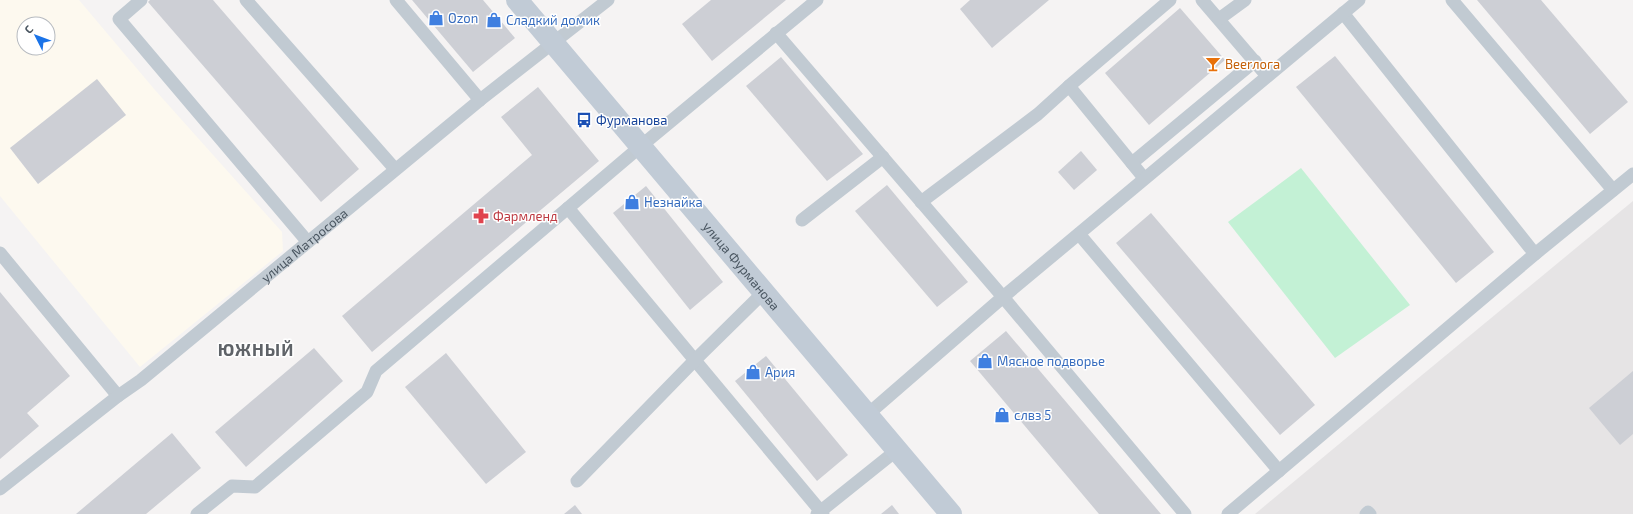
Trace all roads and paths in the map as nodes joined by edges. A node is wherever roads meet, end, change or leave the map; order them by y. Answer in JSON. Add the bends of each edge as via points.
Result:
{"nodes":[{"id":1,"x":141,"y":0,"type":"edge"},
{"id":2,"x":246,"y":0,"type":"edge"},
{"id":3,"x":396,"y":0,"type":"edge"},
{"id":4,"x":517,"y":0,"type":"edge"},
{"id":5,"x":608,"y":0,"type":"edge"},
{"id":6,"x":817,"y":0,"type":"edge"},
{"id":7,"x":1170,"y":0,"type":"edge"},
{"id":8,"x":1202,"y":0,"type":"edge"},
{"id":9,"x":1245,"y":0,"type":"edge"},
{"id":10,"x":1359,"y":0,"type":"edge"},
{"id":11,"x":1452,"y":0,"type":"edge"},
{"id":12,"x":1343,"y":13,"type":"junction"},
{"id":13,"x":1219,"y":19,"type":"junction"},
{"id":14,"x":776,"y":33,"type":"junction"},
{"id":15,"x":553,"y":43,"type":"junction"},
{"id":16,"x":1255,"y":61,"type":"junction"},
{"id":17,"x":1268,"y":76,"type":"junction"},
{"id":18,"x":1069,"y":86,"type":"junction"},
{"id":19,"x":480,"y":100,"type":"junction"},
{"id":20,"x":640,"y":146,"type":"junction"},
{"id":21,"x":882,"y":157,"type":"junction"},
{"id":22,"x":1132,"y":163,"type":"junction"},
{"id":23,"x":395,"y":169,"type":"junction"},
{"id":24,"x":1633,"y":174,"type":"edge"},
{"id":25,"x":1144,"y":178,"type":"junction"},
{"id":26,"x":1613,"y":190,"type":"junction"},
{"id":27,"x":921,"y":202,"type":"junction"},
{"id":28,"x":568,"y":208,"type":"junction"},
{"id":29,"x":802,"y":220,"type":"dead end"},
{"id":30,"x":1079,"y":234,"type":"junction"},
{"id":31,"x":307,"y":241,"type":"junction"},
{"id":32,"x":0,"y":253,"type":"edge"},
{"id":33,"x":1535,"y":254,"type":"junction"},
{"id":34,"x":764,"y":292,"type":"junction"},
{"id":35,"x":1003,"y":296,"type":"junction"},
{"id":36,"x":695,"y":360,"type":"junction"},
{"id":37,"x":118,"y":396,"type":"junction"},
{"id":38,"x":867,"y":415,"type":"junction"},
{"id":39,"x":897,"y":450,"type":"junction"},
{"id":40,"x":1279,"y":471,"type":"junction"},
{"id":41,"x":577,"y":481,"type":"dead end"},
{"id":42,"x":0,"y":489,"type":"edge"},
{"id":43,"x":820,"y":513,"type":"edge"},
{"id":44,"x":197,"y":514,"type":"edge"},
{"id":45,"x":951,"y":514,"type":"edge"},
{"id":46,"x":1185,"y":514,"type":"edge"},
{"id":47,"x":1228,"y":514,"type":"edge"},
{"id":48,"x":1366,"y":514,"type":"edge"},
{"id":49,"x":1370,"y":514,"type":"edge"}],
"edges":[{"from":1,"to":31,"type":"lane","via":[[119,19]]},
{"from":2,"to":23,"type":"lane"},
{"from":3,"to":19,"type":"lane"},
{"from":4,"to":15,"type":"main road","name":"улица Фурманова"},
{"from":5,"to":15,"type":"lane","name":"улица Матросова"},
{"from":6,"to":14,"type":"lane"},
{"from":7,"to":18,"type":"lane"},
{"from":8,"to":13,"type":"lane"},
{"from":9,"to":13,"type":"lane"},
{"from":10,"to":12,"type":"lane"},
{"from":11,"to":26,"type":"lane"},
{"from":12,"to":17,"type":"lane"},
{"from":12,"to":33,"type":"lane"},
{"from":13,"to":16,"type":"lane"},
{"from":14,"to":20,"type":"lane"},
{"from":14,"to":21,"type":"lane"},
{"from":15,"to":19,"type":"lane","name":"улица Матросова"},
{"from":15,"to":20,"type":"main road","name":"улица Фурманова"},
{"from":16,"to":17,"type":"lane"},
{"from":16,"to":22,"type":"lane"},
{"from":17,"to":25,"type":"lane"},
{"from":18,"to":22,"type":"lane"},
{"from":18,"to":27,"type":"lane","via":[[1038,114]]},
{"from":19,"to":23,"type":"lane","name":"улица Матросова"},
{"from":20,"to":28,"type":"lane"},
{"from":20,"to":34,"type":"main road","name":"улица Фурманова"},
{"from":21,"to":27,"type":"lane"},
{"from":21,"to":29,"type":"lane"},
{"from":22,"to":25,"type":"lane"},
{"from":23,"to":31,"type":"lane","name":"улица Матросова"},
{"from":24,"to":26,"type":"lane"},
{"from":25,"to":30,"type":"lane"},
{"from":26,"to":33,"type":"lane"},
{"from":27,"to":35,"type":"lane"},
{"from":28,"to":36,"type":"lane"},
{"from":28,"to":44,"type":"lane","via":[[376,371],[367,392],[255,487],[232,486]]},
{"from":30,"to":35,"type":"lane"},
{"from":30,"to":40,"type":"lane"},
{"from":31,"to":37,"type":"lane","name":"улица Матросова"},
{"from":32,"to":37,"type":"lane"},
{"from":33,"to":40,"type":"lane"},
{"from":34,"to":36,"type":"lane"},
{"from":34,"to":38,"type":"main road","name":"улица Фурманова"},
{"from":35,"to":38,"type":"lane"},
{"from":35,"to":46,"type":"lane"},
{"from":36,"to":41,"type":"lane"},
{"from":36,"to":43,"type":"lane"},
{"from":37,"to":42,"type":"lane","name":"улица Матросова"},
{"from":38,"to":39,"type":"main road","name":"улица Фурманова"},
{"from":39,"to":43,"type":"lane"},
{"from":39,"to":45,"type":"main road","name":"улица Фурманова"},
{"from":40,"to":47,"type":"lane"},
{"from":48,"to":49,"type":"lane"}]}
